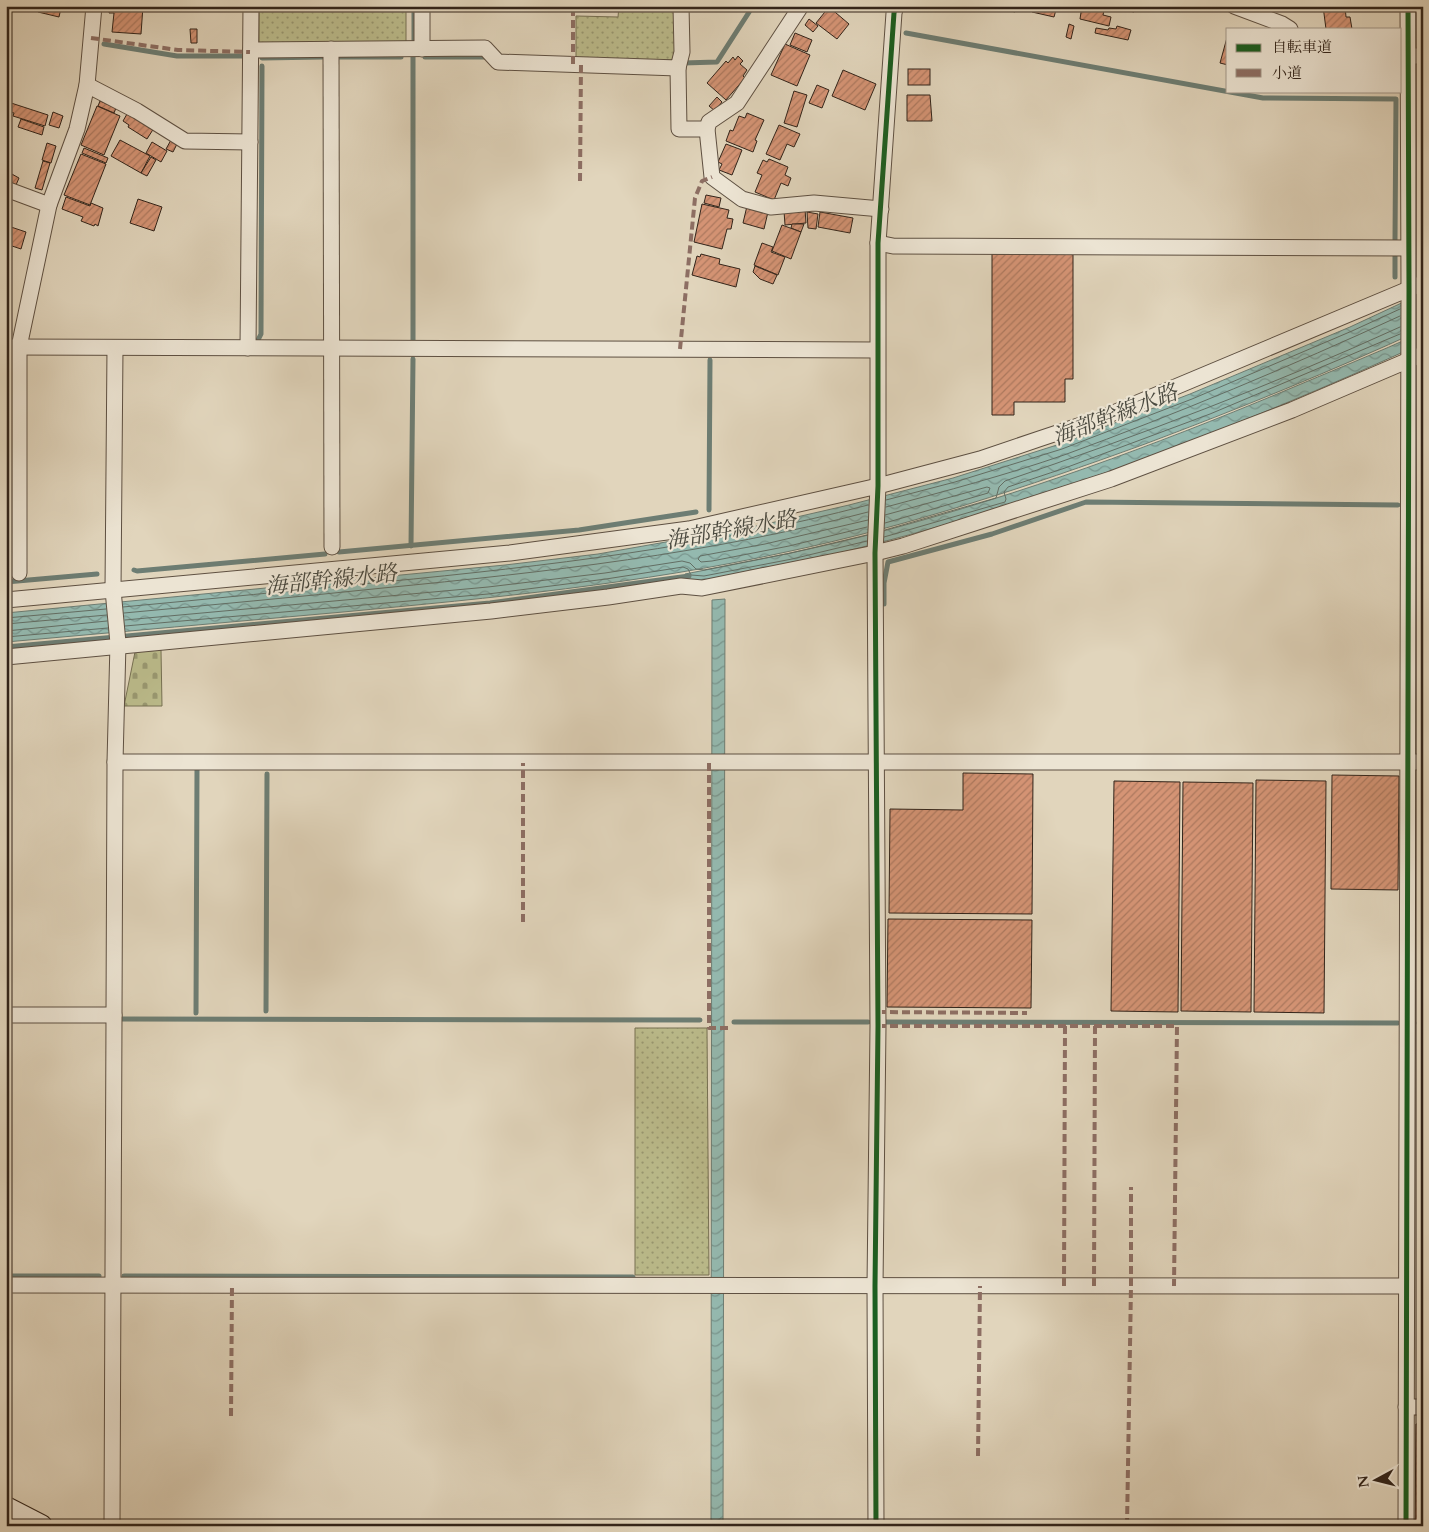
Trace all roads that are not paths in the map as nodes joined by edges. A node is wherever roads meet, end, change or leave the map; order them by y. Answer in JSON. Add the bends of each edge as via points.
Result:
{"nodes":[{"id":1,"x":94,"y":6,"type":"edge"},
{"id":2,"x":251,"y":6,"type":"edge"},
{"id":3,"x":422,"y":6,"type":"edge"},
{"id":4,"x":681,"y":6,"type":"edge"},
{"id":5,"x":801,"y":6,"type":"edge"},
{"id":6,"x":896,"y":6,"type":"edge"},
{"id":7,"x":1234,"y":6,"type":"edge"},
{"id":8,"x":1408,"y":6,"type":"edge"},
{"id":9,"x":1288,"y":28,"type":"edge"},
{"id":10,"x":422,"y":48,"type":"junction"},
{"id":11,"x":250,"y":50,"type":"junction"},
{"id":12,"x":331,"y":50,"type":"junction"},
{"id":13,"x":1410,"y":56,"type":"edge"},
{"id":14,"x":678,"y":68,"type":"junction"},
{"id":15,"x":87,"y":85,"type":"junction"},
{"id":16,"x":707,"y":129,"type":"junction"},
{"id":17,"x":250,"y":142,"type":"junction"},
{"id":18,"x":6,"y":189,"type":"edge"},
{"id":19,"x":49,"y":205,"type":"junction"},
{"id":20,"x":881,"y":209,"type":"junction"},
{"id":21,"x":878,"y":243,"type":"junction"},
{"id":22,"x":1408,"y":248,"type":"junction"},
{"id":23,"x":1414,"y":291,"type":"edge"},
{"id":24,"x":12,"y":347,"type":"edge"},
{"id":25,"x":115,"y":348,"type":"junction"},
{"id":26,"x":248,"y":348,"type":"junction"},
{"id":27,"x":331,"y":348,"type":"junction"},
{"id":28,"x":877,"y":350,"type":"junction"},
{"id":29,"x":1413,"y":356,"type":"edge"},
{"id":30,"x":878,"y":486,"type":"junction"},
{"id":31,"x":332,"y":547,"type":"dead end"},
{"id":32,"x":875,"y":551,"type":"junction"},
{"id":33,"x":19,"y":573,"type":"dead end"},
{"id":34,"x":113,"y":590,"type":"junction"},
{"id":35,"x":6,"y":600,"type":"edge"},
{"id":36,"x":118,"y":645,"type":"junction"},
{"id":37,"x":6,"y":657,"type":"edge"},
{"id":38,"x":115,"y":762,"type":"junction"},
{"id":39,"x":1415,"y":762,"type":"edge"},
{"id":40,"x":877,"y":763,"type":"junction"},
{"id":41,"x":6,"y":1015,"type":"edge"},
{"id":42,"x":114,"y":1015,"type":"junction"},
{"id":43,"x":6,"y":1284,"type":"edge"},
{"id":44,"x":113,"y":1284,"type":"junction"},
{"id":45,"x":875,"y":1286,"type":"junction"},
{"id":46,"x":1406,"y":1286,"type":"junction"},
{"id":47,"x":1406,"y":1407,"type":"junction"},
{"id":48,"x":1423,"y":1407,"type":"edge"},
{"id":49,"x":6,"y":1508,"type":"edge"},
{"id":50,"x":41,"y":1526,"type":"edge"},
{"id":51,"x":112,"y":1526,"type":"edge"},
{"id":52,"x":876,"y":1526,"type":"edge"},
{"id":53,"x":1406,"y":1526,"type":"edge"}],
"edges":[{"from":1,"to":15,"type":"street"},
{"from":2,"to":11,"type":"street"},
{"from":3,"to":10,"type":"street"},
{"from":4,"to":14,"type":"street","via":[[682,52]]},
{"from":5,"to":16,"type":"street","via":[[737,103],[708,122]]},
{"from":6,"to":20,"type":"street"},
{"from":7,"to":9,"type":"street"},
{"from":8,"to":13,"type":"street"},
{"from":10,"to":12,"type":"street"},
{"from":10,"to":14,"type":"street","via":[[485,48],[498,62]]},
{"from":11,"to":12,"type":"street"},
{"from":11,"to":17,"type":"street"},
{"from":12,"to":27,"type":"street"},
{"from":13,"to":22,"type":"street"},
{"from":14,"to":16,"type":"street","via":[[679,129]]},
{"from":15,"to":17,"type":"street","via":[[185,141]]},
{"from":15,"to":19,"type":"street","via":[[77,129]]},
{"from":16,"to":20,"type":"street","via":[[712,176],[742,199],[771,207],[814,203]]},
{"from":17,"to":26,"type":"street"},
{"from":18,"to":19,"type":"street"},
{"from":19,"to":24,"type":"street"},
{"from":20,"to":21,"type":"street"},
{"from":21,"to":22,"type":"street","via":[[893,246]]},
{"from":21,"to":28,"type":"street"},
{"from":22,"to":23,"type":"street"},
{"from":23,"to":29,"type":"street"},
{"from":23,"to":30,"type":"street","via":[[1099,419],[980,459]]},
{"from":24,"to":25,"type":"street"},
{"from":24,"to":33,"type":"street"},
{"from":25,"to":26,"type":"street"},
{"from":25,"to":34,"type":"street"},
{"from":26,"to":27,"type":"street"},
{"from":27,"to":28,"type":"street"},
{"from":27,"to":31,"type":"street"},
{"from":28,"to":30,"type":"street"},
{"from":29,"to":32,"type":"street","via":[[1292,410],[1111,479],[903,546]]},
{"from":29,"to":39,"type":"street"},
{"from":30,"to":32,"type":"street"},
{"from":30,"to":34,"type":"street","via":[[690,529],[510,553]]},
{"from":32,"to":36,"type":"street","via":[[702,588],[681,586],[492,611]]},
{"from":32,"to":40,"type":"street"},
{"from":34,"to":35,"type":"street"},
{"from":34,"to":36,"type":"street"},
{"from":36,"to":37,"type":"street"},
{"from":36,"to":38,"type":"street"},
{"from":38,"to":40,"type":"street"},
{"from":38,"to":42,"type":"street"},
{"from":39,"to":40,"type":"street"},
{"from":39,"to":46,"type":"street"},
{"from":40,"to":45,"type":"street"},
{"from":41,"to":42,"type":"street"},
{"from":42,"to":44,"type":"street"},
{"from":43,"to":44,"type":"street"},
{"from":44,"to":45,"type":"street"},
{"from":44,"to":51,"type":"street"},
{"from":45,"to":46,"type":"street"},
{"from":45,"to":52,"type":"street"},
{"from":46,"to":47,"type":"street"},
{"from":47,"to":48,"type":"street"},
{"from":47,"to":53,"type":"street"},
{"from":49,"to":50,"type":"main road"}]}
